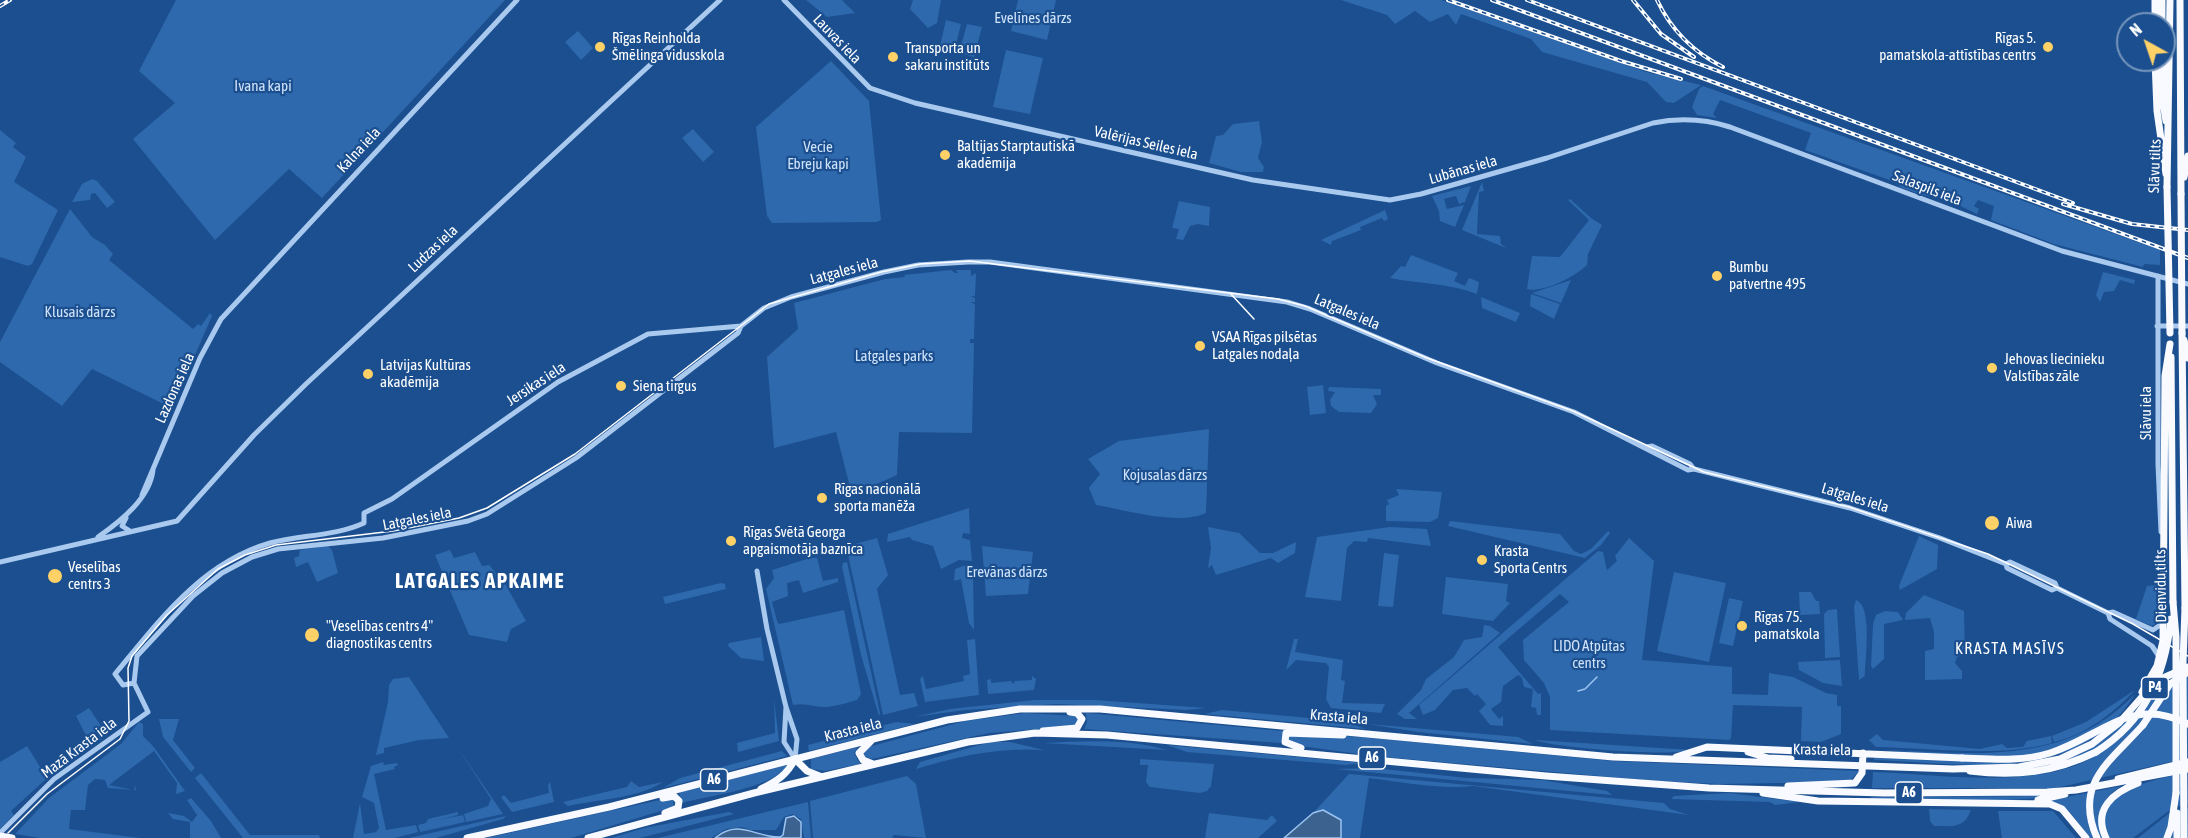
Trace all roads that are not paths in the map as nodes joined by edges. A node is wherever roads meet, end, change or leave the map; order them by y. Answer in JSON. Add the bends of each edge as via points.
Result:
{"nodes":[{"id":1,"x":517,"y":0,"type":"edge"},
{"id":2,"x":720,"y":0,"type":"edge"},
{"id":3,"x":784,"y":0,"type":"edge"},
{"id":4,"x":2170,"y":0,"type":"edge"},
{"id":5,"x":2180,"y":0,"type":"edge"},
{"id":6,"x":2155,"y":72,"type":"edge"},
{"id":7,"x":2162,"y":72,"type":"edge"},
{"id":8,"x":877,"y":92,"type":"joint"},
{"id":9,"x":1659,"y":122,"type":"joint"},
{"id":10,"x":2169,"y":139,"type":"junction"},
{"id":11,"x":2188,"y":156,"type":"edge"},
{"id":12,"x":1269,"y":182,"type":"joint"},
{"id":13,"x":2168,"y":187,"type":"junction"},
{"id":14,"x":2181,"y":194,"type":"junction"},
{"id":15,"x":2158,"y":276,"type":"junction"},
{"id":16,"x":2188,"y":284,"type":"edge"},
{"id":17,"x":221,"y":319,"type":"joint"},
{"id":18,"x":741,"y":326,"type":"junction"},
{"id":19,"x":2157,"y":326,"type":"junction"},
{"id":20,"x":2188,"y":326,"type":"edge"},
{"id":21,"x":2169,"y":333,"type":"joint"},
{"id":22,"x":2182,"y":333,"type":"junction"},
{"id":23,"x":2170,"y":344,"type":"junction"},
{"id":24,"x":2188,"y":358,"type":"edge"},
{"id":25,"x":132,"y":509,"type":"junction"},
{"id":26,"x":364,"y":523,"type":"joint"},
{"id":27,"x":130,"y":531,"type":"junction"},
{"id":28,"x":97,"y":538,"type":"junction"},
{"id":29,"x":2163,"y":551,"type":"junction"},
{"id":30,"x":0,"y":562,"type":"edge"},
{"id":31,"x":757,"y":571,"type":"dead end"},
{"id":32,"x":2173,"y":602,"type":"junction"},
{"id":33,"x":2163,"y":605,"type":"junction"},
{"id":34,"x":2186,"y":608,"type":"junction"},
{"id":35,"x":2108,"y":613,"type":"junction"},
{"id":36,"x":2188,"y":621,"type":"edge"},
{"id":37,"x":2163,"y":623,"type":"junction"},
{"id":38,"x":2188,"y":641,"type":"edge"},
{"id":39,"x":2160,"y":658,"type":"junction"},
{"id":40,"x":2188,"y":667,"type":"edge"},
{"id":41,"x":2188,"y":672,"type":"edge"},
{"id":42,"x":134,"y":684,"type":"junction"},
{"id":43,"x":2138,"y":699,"type":"junction"},
{"id":44,"x":786,"y":707,"type":"junction"},
{"id":45,"x":1041,"y":709,"type":"junction"},
{"id":46,"x":2188,"y":724,"type":"edge"},
{"id":47,"x":1035,"y":733,"type":"junction"},
{"id":48,"x":1360,"y":733,"type":"junction"},
{"id":49,"x":873,"y":739,"type":"junction"},
{"id":50,"x":1735,"y":748,"type":"junction"},
{"id":51,"x":1863,"y":753,"type":"junction"},
{"id":52,"x":1348,"y":756,"type":"junction"},
{"id":53,"x":795,"y":759,"type":"junction"},
{"id":54,"x":1667,"y":759,"type":"junction"},
{"id":55,"x":2188,"y":762,"type":"edge"},
{"id":56,"x":1814,"y":763,"type":"junction"},
{"id":57,"x":873,"y":764,"type":"junction"},
{"id":58,"x":1863,"y":765,"type":"junction"},
{"id":59,"x":1953,"y":768,"type":"junction"},
{"id":60,"x":2188,"y":769,"type":"edge"},
{"id":61,"x":2158,"y":775,"type":"junction"},
{"id":62,"x":823,"y":777,"type":"junction"},
{"id":63,"x":2101,"y":784,"type":"junction"},
{"id":64,"x":1743,"y":789,"type":"junction"},
{"id":65,"x":2076,"y":790,"type":"junction"},
{"id":66,"x":754,"y":793,"type":"junction"},
{"id":67,"x":2176,"y":793,"type":"junction"},
{"id":68,"x":633,"y":801,"type":"junction"},
{"id":69,"x":2015,"y":804,"type":"junction"},
{"id":70,"x":619,"y":830,"type":"junction"},
{"id":71,"x":1,"y":834,"type":"edge"},
{"id":72,"x":2103,"y":837,"type":"edge"},
{"id":73,"x":13,"y":838,"type":"edge"},
{"id":74,"x":467,"y":838,"type":"edge"},
{"id":75,"x":588,"y":838,"type":"edge"},
{"id":76,"x":2086,"y":838,"type":"edge"},
{"id":77,"x":2167,"y":838,"type":"edge"},
{"id":78,"x":2177,"y":838,"type":"edge"},
{"id":79,"x":2184,"y":838,"type":"edge"}],
"edges":[{"from":1,"to":17,"type":"street","name":"Kalna iela"},
{"from":2,"to":27,"type":"street","name":"Ludzas iela","via":[[306,384],[180,518],[171,524]]},
{"from":3,"to":8,"type":"street","name":"Lauvas iela","via":[[854,74]]},
{"from":4,"to":10,"type":"highway","name":"Slāvu tilts","number":"P4"},
{"from":5,"to":14,"type":"highway","name":"Slāvu tilts"},
{"from":6,"to":13,"type":"highway"},
{"from":7,"to":10,"type":"highway"},
{"from":8,"to":12,"type":"street","name":"Valērijas Seiles iela"},
{"from":9,"to":12,"type":"street","name":"Lubānas iela","via":[[1397,200]]},
{"from":9,"to":15,"type":"street","name":"Salaspils iela","via":[[1716,123],[2053,248]]},
{"from":10,"to":13,"type":"highway","name":"Slāvu tilts","number":"P4"},
{"from":11,"to":14,"type":"highway"},
{"from":13,"to":21,"type":"highway","name":"Slāvu tilts","number":"P4","bridge":true},
{"from":14,"to":22,"type":"highway","name":"Slāvu tilts","bridge":true},
{"from":15,"to":16,"type":"street","name":"Salaspils iela"},
{"from":15,"to":19,"type":"street","name":"Slāvu iela"},
{"from":17,"to":25,"type":"street","name":"Lazdonas iela","via":[[200,358],[142,495]]},
{"from":18,"to":26,"type":"street","name":"Jersikas iela","via":[[648,334],[558,382],[392,499],[364,513]]},
{"from":18,"to":35,"type":"street","name":"Latgales iela","via":[[764,308],[791,297],[884,272],[968,262],[1287,302],[1437,363],[1574,412],[1694,469],[1844,506],[2006,564],[2010,562]]},
{"from":18,"to":42,"type":"street","name":"Latgales iela","via":[[738,333],[576,458],[501,507],[468,521],[417,532],[298,545],[252,558],[222,573],[147,643],[135,661]]},
{"from":19,"to":20,"type":"street"},
{"from":19,"to":29,"type":"street","name":"Slāvu iela"},
{"from":21,"to":23,"type":"highway","name":"Dienvidu tilts","number":"P4"},
{"from":22,"to":24,"type":"highway"},
{"from":22,"to":34,"type":"highway","name":"Dienvidu tilts"},
{"from":23,"to":29,"type":"highway","via":[[2165,376]]},
{"from":23,"to":32,"type":"highway","name":"Dienvidu tilts","number":"P4"},
{"from":25,"to":27,"type":"street","via":[[122,526]]},
{"from":25,"to":28,"type":"street","name":"Lazdonas iela"},
{"from":26,"to":42,"type":"street","name":"Latgales iela","via":[[271,543],[224,562],[166,614],[115,674],[123,685]]},
{"from":27,"to":28,"type":"street"},
{"from":28,"to":30,"type":"street"},
{"from":29,"to":33,"type":"highway"},
{"from":31,"to":44,"type":"street"},
{"from":32,"to":59,"type":"highway","number":"P4","bridge":true,"via":[[2164,663],[2151,697],[2122,733],[2096,752],[2044,772],[1987,773]]},
{"from":32,"to":67,"type":"highway","name":"Dienvidu tilts","bridge":true},
{"from":33,"to":36,"type":"highway","via":[[2169,622],[2178,625]]},
{"from":33,"to":37,"type":"highway"},
{"from":34,"to":38,"type":"highway","bridge":true},
{"from":34,"to":79,"type":"highway","name":"Dienvidu tilts","bridge":true},
{"from":35,"to":37,"type":"street","name":"Latgales iela","via":[[2153,630]]},
{"from":35,"to":39,"type":"street","name":"Latgales iela","via":[[2110,619],[2152,646]]},
{"from":37,"to":39,"type":"highway"},
{"from":39,"to":43,"type":"highway"},
{"from":40,"to":43,"type":"highway","name":"Krasta iela","number":"A6","via":[[2162,676]]},
{"from":41,"to":72,"type":"highway","bridge":true,"via":[[2170,684],[2143,725],[2105,763],[2093,785],[2090,815]]},
{"from":42,"to":71,"type":"street","name":"Mazā Krasta iela","via":[[148,712],[54,779]]},
{"from":43,"to":59,"type":"highway","name":"Krasta iela","number":"A6","via":[[2104,736],[2060,759],[2032,766]]},
{"from":44,"to":53,"type":"street","via":[[797,739]]},
{"from":44,"to":53,"type":"street","via":[[784,742]]},
{"from":45,"to":47,"type":"highway","via":[[1077,713],[1083,721],[1077,728]]},
{"from":45,"to":48,"type":"highway","name":"Krasta iela","number":"A6","via":[[1100,709]]},
{"from":45,"to":49,"type":"highway","name":"Krasta iela","number":"A6","via":[[967,716]]},
{"from":46,"to":51,"type":"highway","bridge":true,"via":[[2165,715],[2139,714],[2121,718],[2042,755],[2007,759]]},
{"from":47,"to":52,"type":"highway","number":"A6","via":[[1107,735]]},
{"from":47,"to":57,"type":"highway","number":"A6","via":[[969,742]]},
{"from":48,"to":52,"type":"highway","via":[[1291,732],[1284,736],[1291,746]]},
{"from":48,"to":54,"type":"highway","name":"Krasta iela","number":"A6"},
{"from":49,"to":53,"type":"highway","name":"Krasta iela","number":"A6"},
{"from":49,"to":57,"type":"highway","via":[[859,753],[863,760]]},
{"from":50,"to":51,"type":"highway"},
{"from":50,"to":54,"type":"highway","via":[[1707,747]]},
{"from":50,"to":56,"type":"highway","via":[[1768,758]]},
{"from":51,"to":58,"type":"highway"},
{"from":52,"to":64,"type":"highway","number":"A6","via":[[1655,786]]},
{"from":53,"to":62,"type":"highway","via":[[807,771]]},
{"from":53,"to":66,"type":"highway","via":[[780,780]]},
{"from":53,"to":68,"type":"highway","name":"Krasta iela","number":"A6"},
{"from":54,"to":56,"type":"highway","name":"Krasta iela","number":"A6"},
{"from":55,"to":63,"type":"highway"},
{"from":56,"to":58,"type":"highway","name":"Krasta iela","number":"A6"},
{"from":57,"to":62,"type":"highway","number":"A6"},
{"from":58,"to":59,"type":"highway","name":"Krasta iela","number":"A6"},
{"from":58,"to":64,"type":"highway","via":[[1860,777],[1851,784]]},
{"from":60,"to":61,"type":"highway","number":"A6"},
{"from":61,"to":63,"type":"highway","number":"A6"},
{"from":61,"to":72,"type":"highway","via":[[2110,798],[2101,818]]},
{"from":62,"to":66,"type":"highway","number":"A6"},
{"from":63,"to":65,"type":"highway","number":"A6"},
{"from":64,"to":65,"type":"highway","number":"A6","via":[[1884,793]]},
{"from":64,"to":69,"type":"highway","via":[[1818,801]]},
{"from":65,"to":69,"type":"highway"},
{"from":66,"to":70,"type":"highway","number":"A6"},
{"from":67,"to":77,"type":"highway"},
{"from":67,"to":78,"type":"highway","name":"Dienvidu tilts"},
{"from":68,"to":70,"type":"highway","number":"A6","via":[[674,796],[679,806]]},
{"from":68,"to":74,"type":"highway","name":"Krasta iela","number":"A6"},
{"from":69,"to":76,"type":"highway","via":[[2057,806]]},
{"from":70,"to":75,"type":"highway","number":"A6"},
{"from":71,"to":73,"type":"highway","bridge":true}]}
